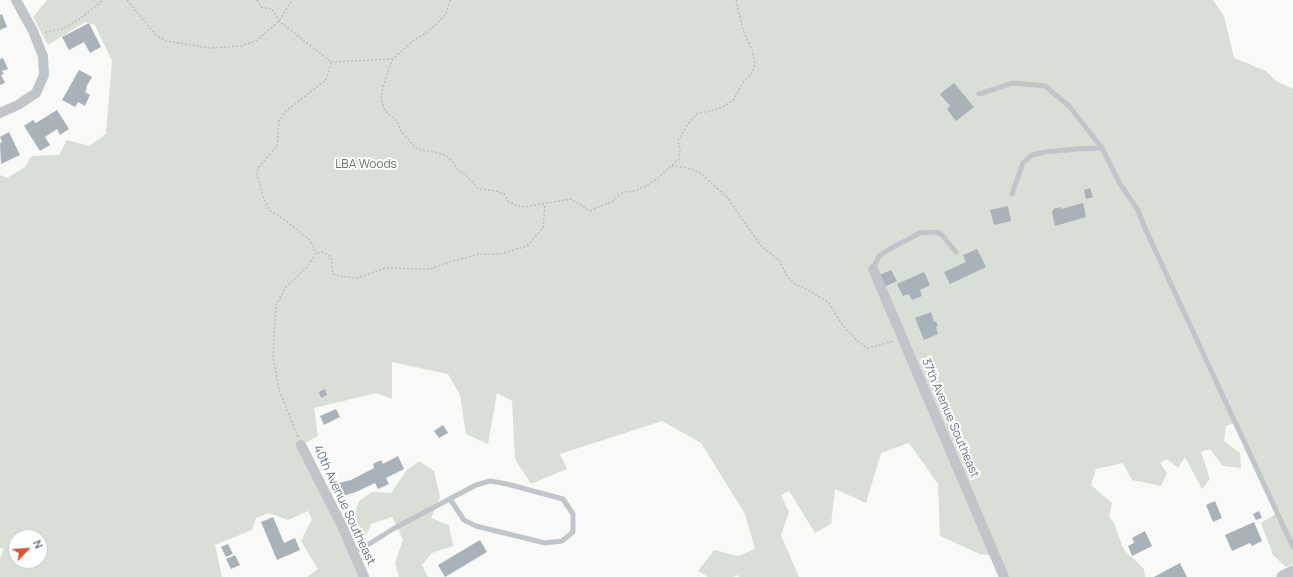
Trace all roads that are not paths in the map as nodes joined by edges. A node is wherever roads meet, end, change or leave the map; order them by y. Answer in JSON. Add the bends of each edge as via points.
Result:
{"nodes":[{"id":1,"x":16,"y":0,"type":"edge"},
{"id":2,"x":979,"y":94,"type":"dead end"},
{"id":3,"x":0,"y":113,"type":"edge"},
{"id":4,"x":1102,"y":148,"type":"junction"},
{"id":5,"x":1012,"y":194,"type":"dead end"},
{"id":6,"x":956,"y":252,"type":"dead end"},
{"id":7,"x":873,"y":269,"type":"joint"},
{"id":8,"x":301,"y":445,"type":"road end"},
{"id":9,"x":450,"y":499,"type":"junction"},
{"id":10,"x":1293,"y":547,"type":"edge"},
{"id":11,"x":353,"y":552,"type":"junction"},
{"id":12,"x":1293,"y":572,"type":"edge"},
{"id":13,"x":364,"y":577,"type":"edge"},
{"id":14,"x":1004,"y":577,"type":"edge"},
{"id":15,"x":1283,"y":577,"type":"edge"}],
"edges":[{"from":1,"to":3,"type":"street","via":[[32,28],[43,56],[44,75],[36,92]]},
{"from":2,"to":4,"type":"lane","via":[[1013,83],[1045,86],[1069,106]]},
{"from":4,"to":5,"type":"lane","via":[[1032,155],[1023,163]]},
{"from":4,"to":10,"type":"lane","via":[[1120,184],[1138,210]]},
{"from":6,"to":7,"type":"lane","via":[[937,232],[920,233],[879,256]]},
{"from":7,"to":14,"type":"street","name":"37th Avenue Southeast"},
{"from":8,"to":11,"type":"street","name":"40th Avenue Southeast"},
{"from":9,"to":9,"type":"lane","via":[[476,485],[490,481],[563,499],[573,514],[573,532],[562,541],[545,543],[476,526],[464,520]]},
{"from":9,"to":11,"type":"lane"},
{"from":11,"to":13,"type":"street","name":"40th Avenue Southeast"},
{"from":12,"to":15,"type":"street"}]}
